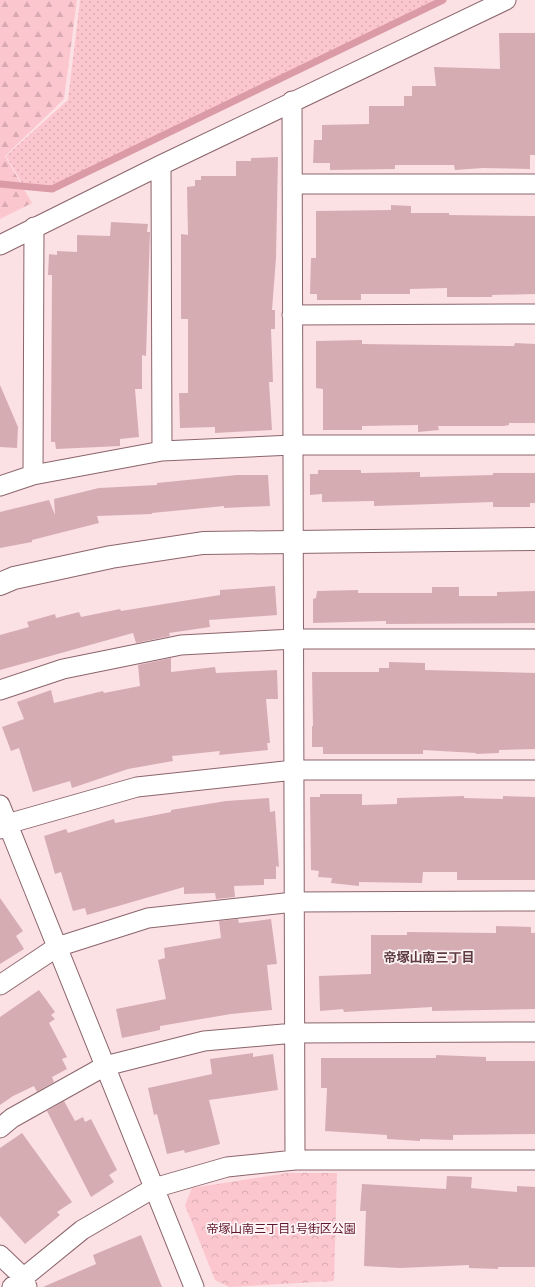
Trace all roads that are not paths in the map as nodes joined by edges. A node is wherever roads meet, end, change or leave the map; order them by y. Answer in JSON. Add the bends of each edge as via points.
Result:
{"nodes":[{"id":1,"x":506,"y":0,"type":"edge"},
{"id":2,"x":292,"y":101,"type":"junction"},
{"id":3,"x":161,"y":165,"type":"junction"},
{"id":4,"x":292,"y":184,"type":"junction"},
{"id":5,"x":535,"y":184,"type":"edge"},
{"id":6,"x":34,"y":227,"type":"junction"},
{"id":7,"x":0,"y":245,"type":"edge"},
{"id":8,"x":535,"y":314,"type":"edge"},
{"id":9,"x":292,"y":315,"type":"junction"},
{"id":10,"x":293,"y":445,"type":"junction"},
{"id":11,"x":535,"y":445,"type":"edge"},
{"id":12,"x":162,"y":451,"type":"junction"},
{"id":13,"x":33,"y":475,"type":"junction"},
{"id":14,"x":0,"y":486,"type":"edge"},
{"id":15,"x":535,"y":539,"type":"edge"},
{"id":16,"x":293,"y":542,"type":"junction"},
{"id":17,"x":0,"y":584,"type":"edge"},
{"id":18,"x":294,"y":639,"type":"junction"},
{"id":19,"x":535,"y":639,"type":"edge"},
{"id":20,"x":0,"y":690,"type":"edge"},
{"id":21,"x":294,"y":770,"type":"junction"},
{"id":22,"x":535,"y":770,"type":"edge"},
{"id":23,"x":0,"y":805,"type":"edge"},
{"id":24,"x":4,"y":827,"type":"edge"},
{"id":25,"x":535,"y":901,"type":"edge"},
{"id":26,"x":294,"y":902,"type":"junction"},
{"id":27,"x":57,"y":947,"type":"junction"},
{"id":28,"x":0,"y":985,"type":"edge"},
{"id":29,"x":535,"y":1032,"type":"edge"},
{"id":30,"x":295,"y":1033,"type":"junction"},
{"id":31,"x":105,"y":1066,"type":"junction"},
{"id":32,"x":0,"y":1128,"type":"edge"},
{"id":33,"x":295,"y":1160,"type":"junction"},
{"id":34,"x":535,"y":1160,"type":"edge"},
{"id":35,"x":154,"y":1188,"type":"junction"},
{"id":36,"x":0,"y":1255,"type":"edge"},
{"id":37,"x":21,"y":1284,"type":"edge"},
{"id":38,"x":194,"y":1287,"type":"edge"}],
"edges":[{"from":1,"to":2,"type":"street"},
{"from":2,"to":3,"type":"street"},
{"from":2,"to":4,"type":"street"},
{"from":3,"to":6,"type":"street"},
{"from":3,"to":12,"type":"street"},
{"from":4,"to":5,"type":"street"},
{"from":4,"to":9,"type":"street"},
{"from":6,"to":7,"type":"street"},
{"from":6,"to":13,"type":"street"},
{"from":8,"to":9,"type":"street"},
{"from":9,"to":10,"type":"street"},
{"from":10,"to":11,"type":"street"},
{"from":10,"to":12,"type":"street"},
{"from":10,"to":16,"type":"street"},
{"from":12,"to":13,"type":"street"},
{"from":13,"to":14,"type":"street"},
{"from":15,"to":16,"type":"street"},
{"from":16,"to":17,"type":"street","via":[[203,542],[111,557],[14,578]]},
{"from":16,"to":18,"type":"street"},
{"from":18,"to":19,"type":"street"},
{"from":18,"to":20,"type":"street","via":[[181,645],[63,669]]},
{"from":18,"to":21,"type":"street"},
{"from":21,"to":22,"type":"street"},
{"from":21,"to":24,"type":"street","via":[[137,787]]},
{"from":21,"to":26,"type":"street"},
{"from":23,"to":24,"type":"street"},
{"from":24,"to":27,"type":"street"},
{"from":25,"to":26,"type":"street"},
{"from":26,"to":27,"type":"street","via":[[148,918]]},
{"from":26,"to":30,"type":"street"},
{"from":27,"to":28,"type":"street"},
{"from":27,"to":31,"type":"street"},
{"from":29,"to":30,"type":"street"},
{"from":30,"to":31,"type":"street","via":[[204,1041]]},
{"from":30,"to":33,"type":"street"},
{"from":31,"to":32,"type":"street","via":[[12,1118]]},
{"from":31,"to":35,"type":"street"},
{"from":33,"to":34,"type":"street"},
{"from":33,"to":35,"type":"street","via":[[227,1167]]},
{"from":35,"to":37,"type":"street","via":[[82,1230]]},
{"from":35,"to":38,"type":"street"},
{"from":36,"to":37,"type":"street"}]}
